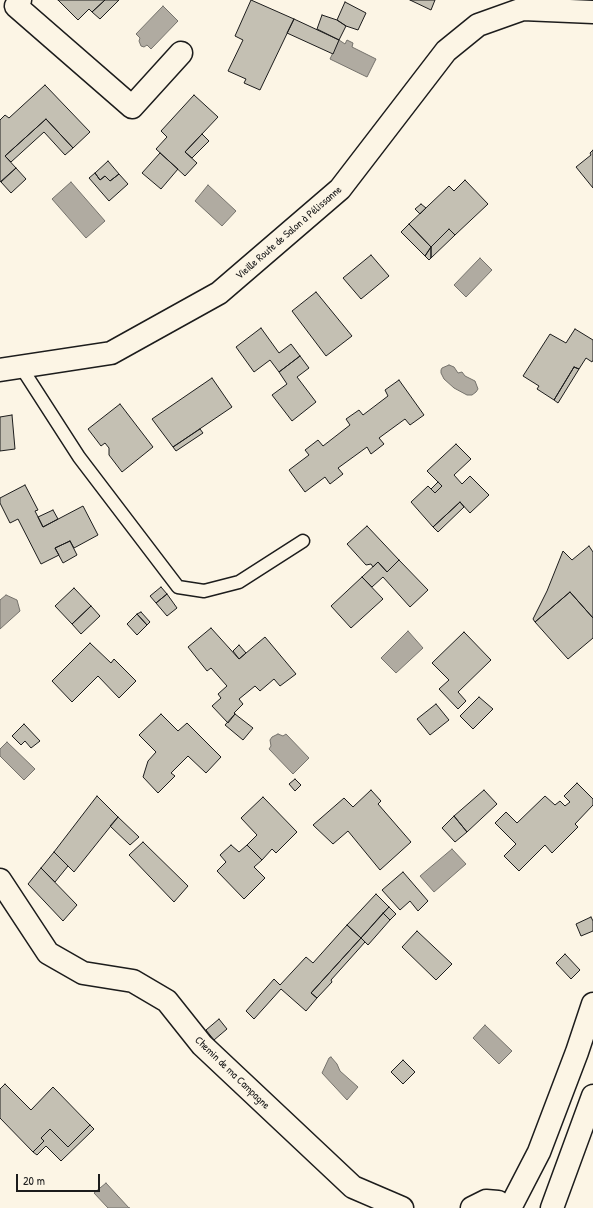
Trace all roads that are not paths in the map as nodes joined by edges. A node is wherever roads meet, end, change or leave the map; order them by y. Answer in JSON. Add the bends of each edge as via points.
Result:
{"nodes":[{"id":1,"x":20,"y":0,"type":"edge"},
{"id":2,"x":588,"y":0,"type":"edge"},
{"id":3,"x":593,"y":7,"type":"edge"},
{"id":4,"x":593,"y":12,"type":"edge"},
{"id":5,"x":181,"y":53,"type":"dead end"},
{"id":6,"x":10,"y":368,"type":"edge"},
{"id":7,"x":303,"y":540,"type":"dead end"},
{"id":8,"x":0,"y":880,"type":"edge"},
{"id":9,"x":593,"y":1004,"type":"edge"},
{"id":10,"x":593,"y":1096,"type":"edge"},
{"id":11,"x":402,"y":1208,"type":"edge"},
{"id":12,"x":472,"y":1208,"type":"edge"},
{"id":13,"x":501,"y":1208,"type":"edge"},
{"id":14,"x":510,"y":1208,"type":"edge"},
{"id":15,"x":552,"y":1208,"type":"edge"}],
"edges":[{"from":1,"to":5,"type":"street","via":[[16,6],[132,107]]},
{"from":2,"to":3,"type":"street"},
{"from":4,"to":6,"type":"street","name":"Vieille Route de Salon à Pélissanne","via":[[523,9],[478,25],[446,51],[340,189],[219,294],[111,353]]},
{"from":6,"to":7,"type":"lane","via":[[178,587],[204,591],[239,582]]},
{"from":8,"to":11,"type":"street","name":"Chemin de ma Campagne","via":[[48,953],[83,973],[133,980],[168,1001],[202,1045],[353,1187]]},
{"from":9,"to":14,"type":"street","via":[[539,1152]]},
{"from":10,"to":15,"type":"street"},
{"from":12,"to":13,"type":"street","via":[[486,1201],[498,1202]]}]}
